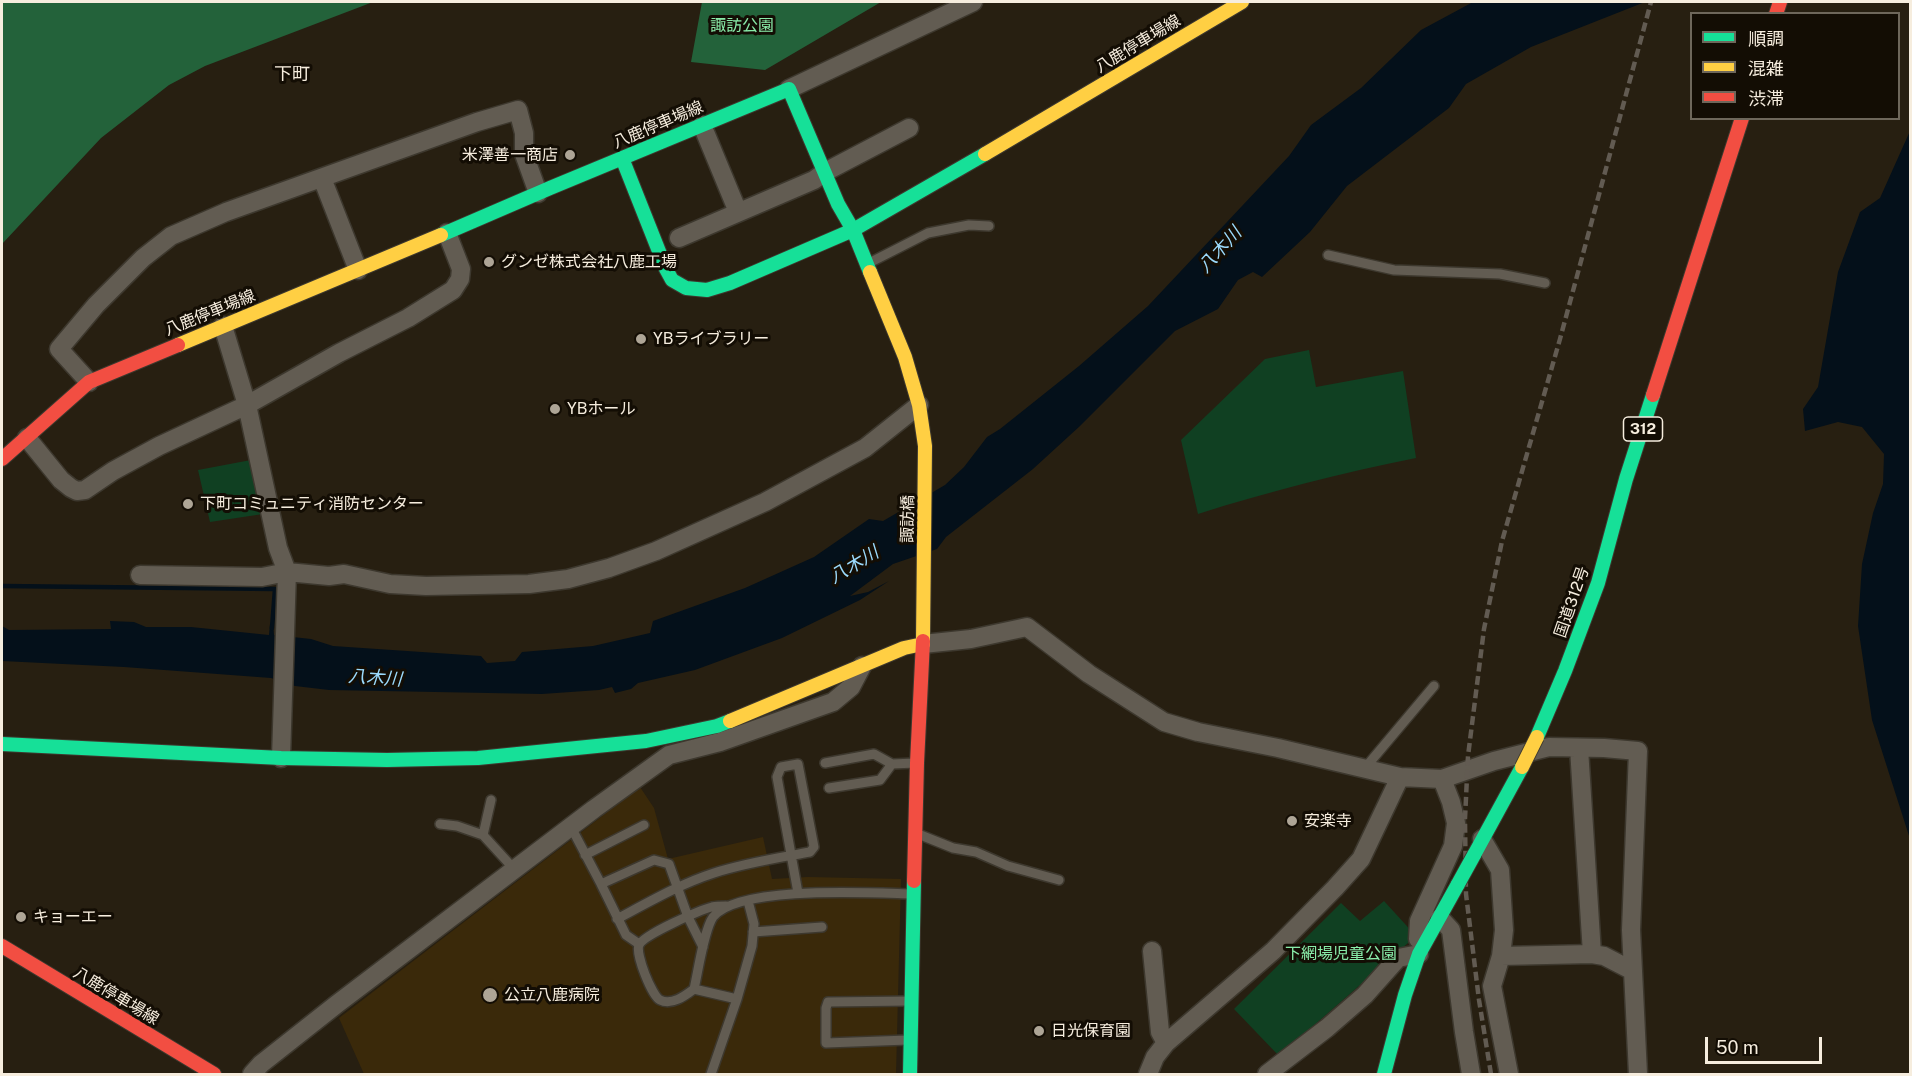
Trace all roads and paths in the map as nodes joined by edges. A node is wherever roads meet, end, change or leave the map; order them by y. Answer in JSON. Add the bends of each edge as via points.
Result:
{"nodes":[{"id":1,"x":973,"y":2,"type":"edge"},
{"id":2,"x":1242,"y":2,"type":"edge"},
{"id":3,"x":789,"y":89,"type":"junction"},
{"id":4,"x":1741,"y":120,"type":"edge"},
{"id":5,"x":702,"y":125,"type":"junction"},
{"id":6,"x":909,"y":128,"type":"dead end"},
{"id":7,"x":622,"y":158,"type":"junction"},
{"id":8,"x":825,"y":172,"type":"junction"},
{"id":9,"x":322,"y":178,"type":"junction"},
{"id":10,"x":538,"y":193,"type":"junction"},
{"id":11,"x":738,"y":212,"type":"junction"},
{"id":12,"x":989,"y":226,"type":"dead end"},
{"id":13,"x":853,"y":230,"type":"junction"},
{"id":14,"x":447,"y":233,"type":"junction"},
{"id":15,"x":679,"y":238,"type":"dead end"},
{"id":16,"x":1328,"y":255,"type":"dead end"},
{"id":17,"x":867,"y":264,"type":"junction"},
{"id":18,"x":358,"y":270,"type":"junction"},
{"id":19,"x":1545,"y":283,"type":"dead end"},
{"id":20,"x":223,"y":326,"type":"junction"},
{"id":21,"x":89,"y":381,"type":"junction"},
{"id":22,"x":247,"y":405,"type":"junction"},
{"id":23,"x":920,"y":410,"type":"junction"},
{"id":24,"x":27,"y":438,"type":"junction"},
{"id":25,"x":2,"y":459,"type":"edge"},
{"id":26,"x":140,"y":575,"type":"dead end"},
{"id":27,"x":287,"y":575,"type":"junction"},
{"id":28,"x":922,"y":644,"type":"junction"},
{"id":29,"x":862,"y":666,"type":"junction"},
{"id":30,"x":1434,"y":686,"type":"dead end"},
{"id":31,"x":2,"y":744,"type":"edge"},
{"id":32,"x":1579,"y":748,"type":"junction"},
{"id":33,"x":281,"y":753,"type":"junction"},
{"id":34,"x":825,"y":763,"type":"dead end"},
{"id":35,"x":917,"y":763,"type":"junction"},
{"id":36,"x":892,"y":764,"type":"junction"},
{"id":37,"x":1365,"y":768,"type":"junction"},
{"id":38,"x":1400,"y":777,"type":"junction"},
{"id":39,"x":1442,"y":779,"type":"junction"},
{"id":40,"x":829,"y":788,"type":"dead end"},
{"id":41,"x":490,"y":800,"type":"dead end"},
{"id":42,"x":440,"y":824,"type":"dead end"},
{"id":43,"x":644,"y":825,"type":"dead end"},
{"id":44,"x":570,"y":827,"type":"junction"},
{"id":45,"x":916,"y":833,"type":"junction"},
{"id":46,"x":483,"y":835,"type":"junction"},
{"id":47,"x":1478,"y":847,"type":"junction"},
{"id":48,"x":585,"y":855,"type":"junction"},
{"id":49,"x":790,"y":855,"type":"junction"},
{"id":50,"x":515,"y":870,"type":"junction"},
{"id":51,"x":1059,"y":880,"type":"dead end"},
{"id":52,"x":601,"y":884,"type":"junction"},
{"id":53,"x":678,"y":888,"type":"junction"},
{"id":54,"x":798,"y":893,"type":"junction"},
{"id":55,"x":914,"y":894,"type":"junction"},
{"id":56,"x":748,"y":901,"type":"junction"},
{"id":57,"x":726,"y":906,"type":"junction"},
{"id":58,"x":688,"y":917,"type":"junction"},
{"id":59,"x":1440,"y":918,"type":"junction"},
{"id":60,"x":618,"y":919,"type":"junction"},
{"id":61,"x":822,"y":927,"type":"dead end"},
{"id":62,"x":753,"y":932,"type":"junction"},
{"id":63,"x":639,"y":944,"type":"junction"},
{"id":64,"x":2,"y":946,"type":"edge"},
{"id":65,"x":703,"y":947,"type":"junction"},
{"id":66,"x":1152,"y":951,"type":"dead end"},
{"id":67,"x":1418,"y":954,"type":"junction"},
{"id":68,"x":1592,"y":954,"type":"junction"},
{"id":69,"x":1501,"y":956,"type":"junction"},
{"id":70,"x":1633,"y":971,"type":"junction"},
{"id":71,"x":694,"y":989,"type":"junction"},
{"id":72,"x":737,"y":999,"type":"junction"},
{"id":73,"x":912,"y":1001,"type":"junction"},
{"id":74,"x":911,"y":1040,"type":"junction"},
{"id":75,"x":1166,"y":1043,"type":"junction"},
{"id":76,"x":214,"y":1074,"type":"edge"},
{"id":77,"x":252,"y":1074,"type":"edge"},
{"id":78,"x":711,"y":1074,"type":"edge"},
{"id":79,"x":910,"y":1074,"type":"edge"},
{"id":80,"x":1148,"y":1074,"type":"edge"},
{"id":81,"x":1267,"y":1074,"type":"edge"},
{"id":82,"x":1384,"y":1074,"type":"edge"},
{"id":83,"x":1471,"y":1074,"type":"edge"},
{"id":84,"x":1509,"y":1074,"type":"edge"},
{"id":85,"x":1638,"y":1074,"type":"edge"}],
"edges":[{"from":1,"to":3,"type":"street"},
{"from":2,"to":13,"type":"main road","name":"八鹿停車場線"},
{"from":3,"to":5,"type":"main road","name":"八鹿停車場線"},
{"from":3,"to":8,"type":"main road"},
{"from":4,"to":47,"type":"main road","name":"国道312号","number":"312","bridge":true,"via":[[1626,479],[1598,583],[1537,737]]},
{"from":5,"to":7,"type":"main road","name":"八鹿停車場線"},
{"from":5,"to":11,"type":"street"},
{"from":6,"to":8,"type":"street"},
{"from":7,"to":10,"type":"main road","name":"八鹿停車場線"},
{"from":7,"to":13,"type":"main road","name":"八鹿停車場線","via":[[666,269],[672,280],[686,288],[707,290],[730,283]]},
{"from":8,"to":11,"type":"street"},
{"from":8,"to":13,"type":"main road"},
{"from":9,"to":10,"type":"street","via":[[518,110],[524,154]]},
{"from":9,"to":18,"type":"street"},
{"from":9,"to":21,"type":"street","via":[[171,236],[143,258],[59,349]]},
{"from":10,"to":14,"type":"main road","name":"八鹿停車場線"},
{"from":11,"to":15,"type":"street"},
{"from":12,"to":17,"type":"lane","via":[[969,225],[928,233]]},
{"from":13,"to":17,"type":"main road","name":"諏訪橋"},
{"from":14,"to":18,"type":"main road","name":"八鹿停車場線"},
{"from":14,"to":22,"type":"street","via":[[461,269],[453,290]]},
{"from":16,"to":19,"type":"lane","via":[[1394,270],[1500,274]]},
{"from":17,"to":23,"type":"main road","name":"諏訪橋","via":[[905,357]]},
{"from":18,"to":20,"type":"main road","name":"八鹿停車場線"},
{"from":20,"to":21,"type":"main road","name":"八鹿停車場線"},
{"from":20,"to":22,"type":"street"},
{"from":21,"to":24,"type":"main road","name":"八鹿停車場線"},
{"from":22,"to":24,"type":"street","via":[[159,446],[85,490],[77,491],[61,480]]},
{"from":22,"to":27,"type":"street"},
{"from":23,"to":27,"type":"street","via":[[865,448],[765,502],[656,551],[568,579],[529,584],[426,586],[390,584],[344,574]]},
{"from":23,"to":28,"type":"main road","name":"諏訪橋","via":[[926,469]]},
{"from":24,"to":25,"type":"main road","name":"八鹿停車場線"},
{"from":26,"to":27,"type":"street"},
{"from":27,"to":33,"type":"street"},
{"from":28,"to":29,"type":"main road"},
{"from":28,"to":35,"type":"main road","name":"諏訪橋"},
{"from":28,"to":37,"type":"street","via":[[1026,627],[1164,722]]},
{"from":29,"to":33,"type":"main road","via":[[717,726],[646,741],[478,758],[387,760]]},
{"from":29,"to":44,"type":"street","via":[[850,687],[833,702],[720,742],[669,755]]},
{"from":30,"to":37,"type":"lane"},
{"from":31,"to":33,"type":"main road"},
{"from":32,"to":39,"type":"street","via":[[1549,747]]},
{"from":32,"to":68,"type":"street"},
{"from":32,"to":70,"type":"street","via":[[1638,751]]},
{"from":34,"to":36,"type":"lane","via":[[874,754]]},
{"from":35,"to":36,"type":"lane"},
{"from":35,"to":45,"type":"main road","name":"諏訪橋"},
{"from":36,"to":40,"type":"lane","via":[[880,780]]},
{"from":37,"to":38,"type":"street"},
{"from":38,"to":39,"type":"street"},
{"from":38,"to":75,"type":"street","via":[[1361,859],[1342,881],[1273,951]]},
{"from":39,"to":67,"type":"street","via":[[1456,823],[1453,846],[1419,921]]},
{"from":41,"to":46,"type":"lane"},
{"from":42,"to":46,"type":"lane"},
{"from":43,"to":48,"type":"lane"},
{"from":44,"to":48,"type":"lane"},
{"from":44,"to":50,"type":"street"},
{"from":45,"to":51,"type":"lane"},
{"from":45,"to":55,"type":"main road","name":"諏訪橋"},
{"from":46,"to":50,"type":"lane"},
{"from":47,"to":59,"type":"main road","name":"国道312号","number":"312","bridge":true},
{"from":47,"to":69,"type":"street","via":[[1500,870],[1504,930]]},
{"from":48,"to":52,"type":"lane"},
{"from":49,"to":49,"type":"lane","via":[[810,852],[814,847],[798,764],[782,767],[777,777]]},
{"from":49,"to":53,"type":"lane","via":[[721,871]]},
{"from":49,"to":54,"type":"lane"},
{"from":50,"to":77,"type":"street","via":[[337,1004]]},
{"from":52,"to":53,"type":"lane","via":[[654,860],[669,864]]},
{"from":52,"to":60,"type":"lane"},
{"from":53,"to":58,"type":"lane"},
{"from":53,"to":60,"type":"lane"},
{"from":54,"to":55,"type":"lane"},
{"from":54,"to":56,"type":"lane"},
{"from":55,"to":73,"type":"main road","name":"諏訪橋"},
{"from":56,"to":57,"type":"lane"},
{"from":56,"to":62,"type":"lane"},
{"from":57,"to":58,"type":"lane"},
{"from":57,"to":65,"type":"lane","via":[[712,918]]},
{"from":58,"to":63,"type":"lane"},
{"from":58,"to":65,"type":"lane"},
{"from":59,"to":67,"type":"main road","name":"国道312号","number":"312"},
{"from":59,"to":83,"type":"street","via":[[1451,930]]},
{"from":60,"to":63,"type":"lane","via":[[626,935]]},
{"from":61,"to":62,"type":"lane"},
{"from":62,"to":72,"type":"lane"},
{"from":63,"to":71,"type":"lane","via":[[637,953],[653,993],[660,1000],[677,999]]},
{"from":64,"to":76,"type":"main road","name":"八鹿停車場線"},
{"from":65,"to":71,"type":"lane"},
{"from":66,"to":75,"type":"street","via":[[1160,1032]]},
{"from":67,"to":81,"type":"street","via":[[1398,958],[1365,995]]},
{"from":67,"to":82,"type":"main road","name":"国道312号","number":"312"},
{"from":68,"to":69,"type":"street"},
{"from":68,"to":70,"type":"street"},
{"from":69,"to":84,"type":"street","via":[[1492,986]]},
{"from":70,"to":85,"type":"street"},
{"from":71,"to":72,"type":"lane"},
{"from":72,"to":78,"type":"lane"},
{"from":73,"to":74,"type":"main road","name":"諏訪橋"},
{"from":73,"to":74,"type":"lane","via":[[828,1002],[826,1008],[826,1043]]},
{"from":74,"to":79,"type":"main road","name":"諏訪橋"},
{"from":75,"to":80,"type":"street"}]}
